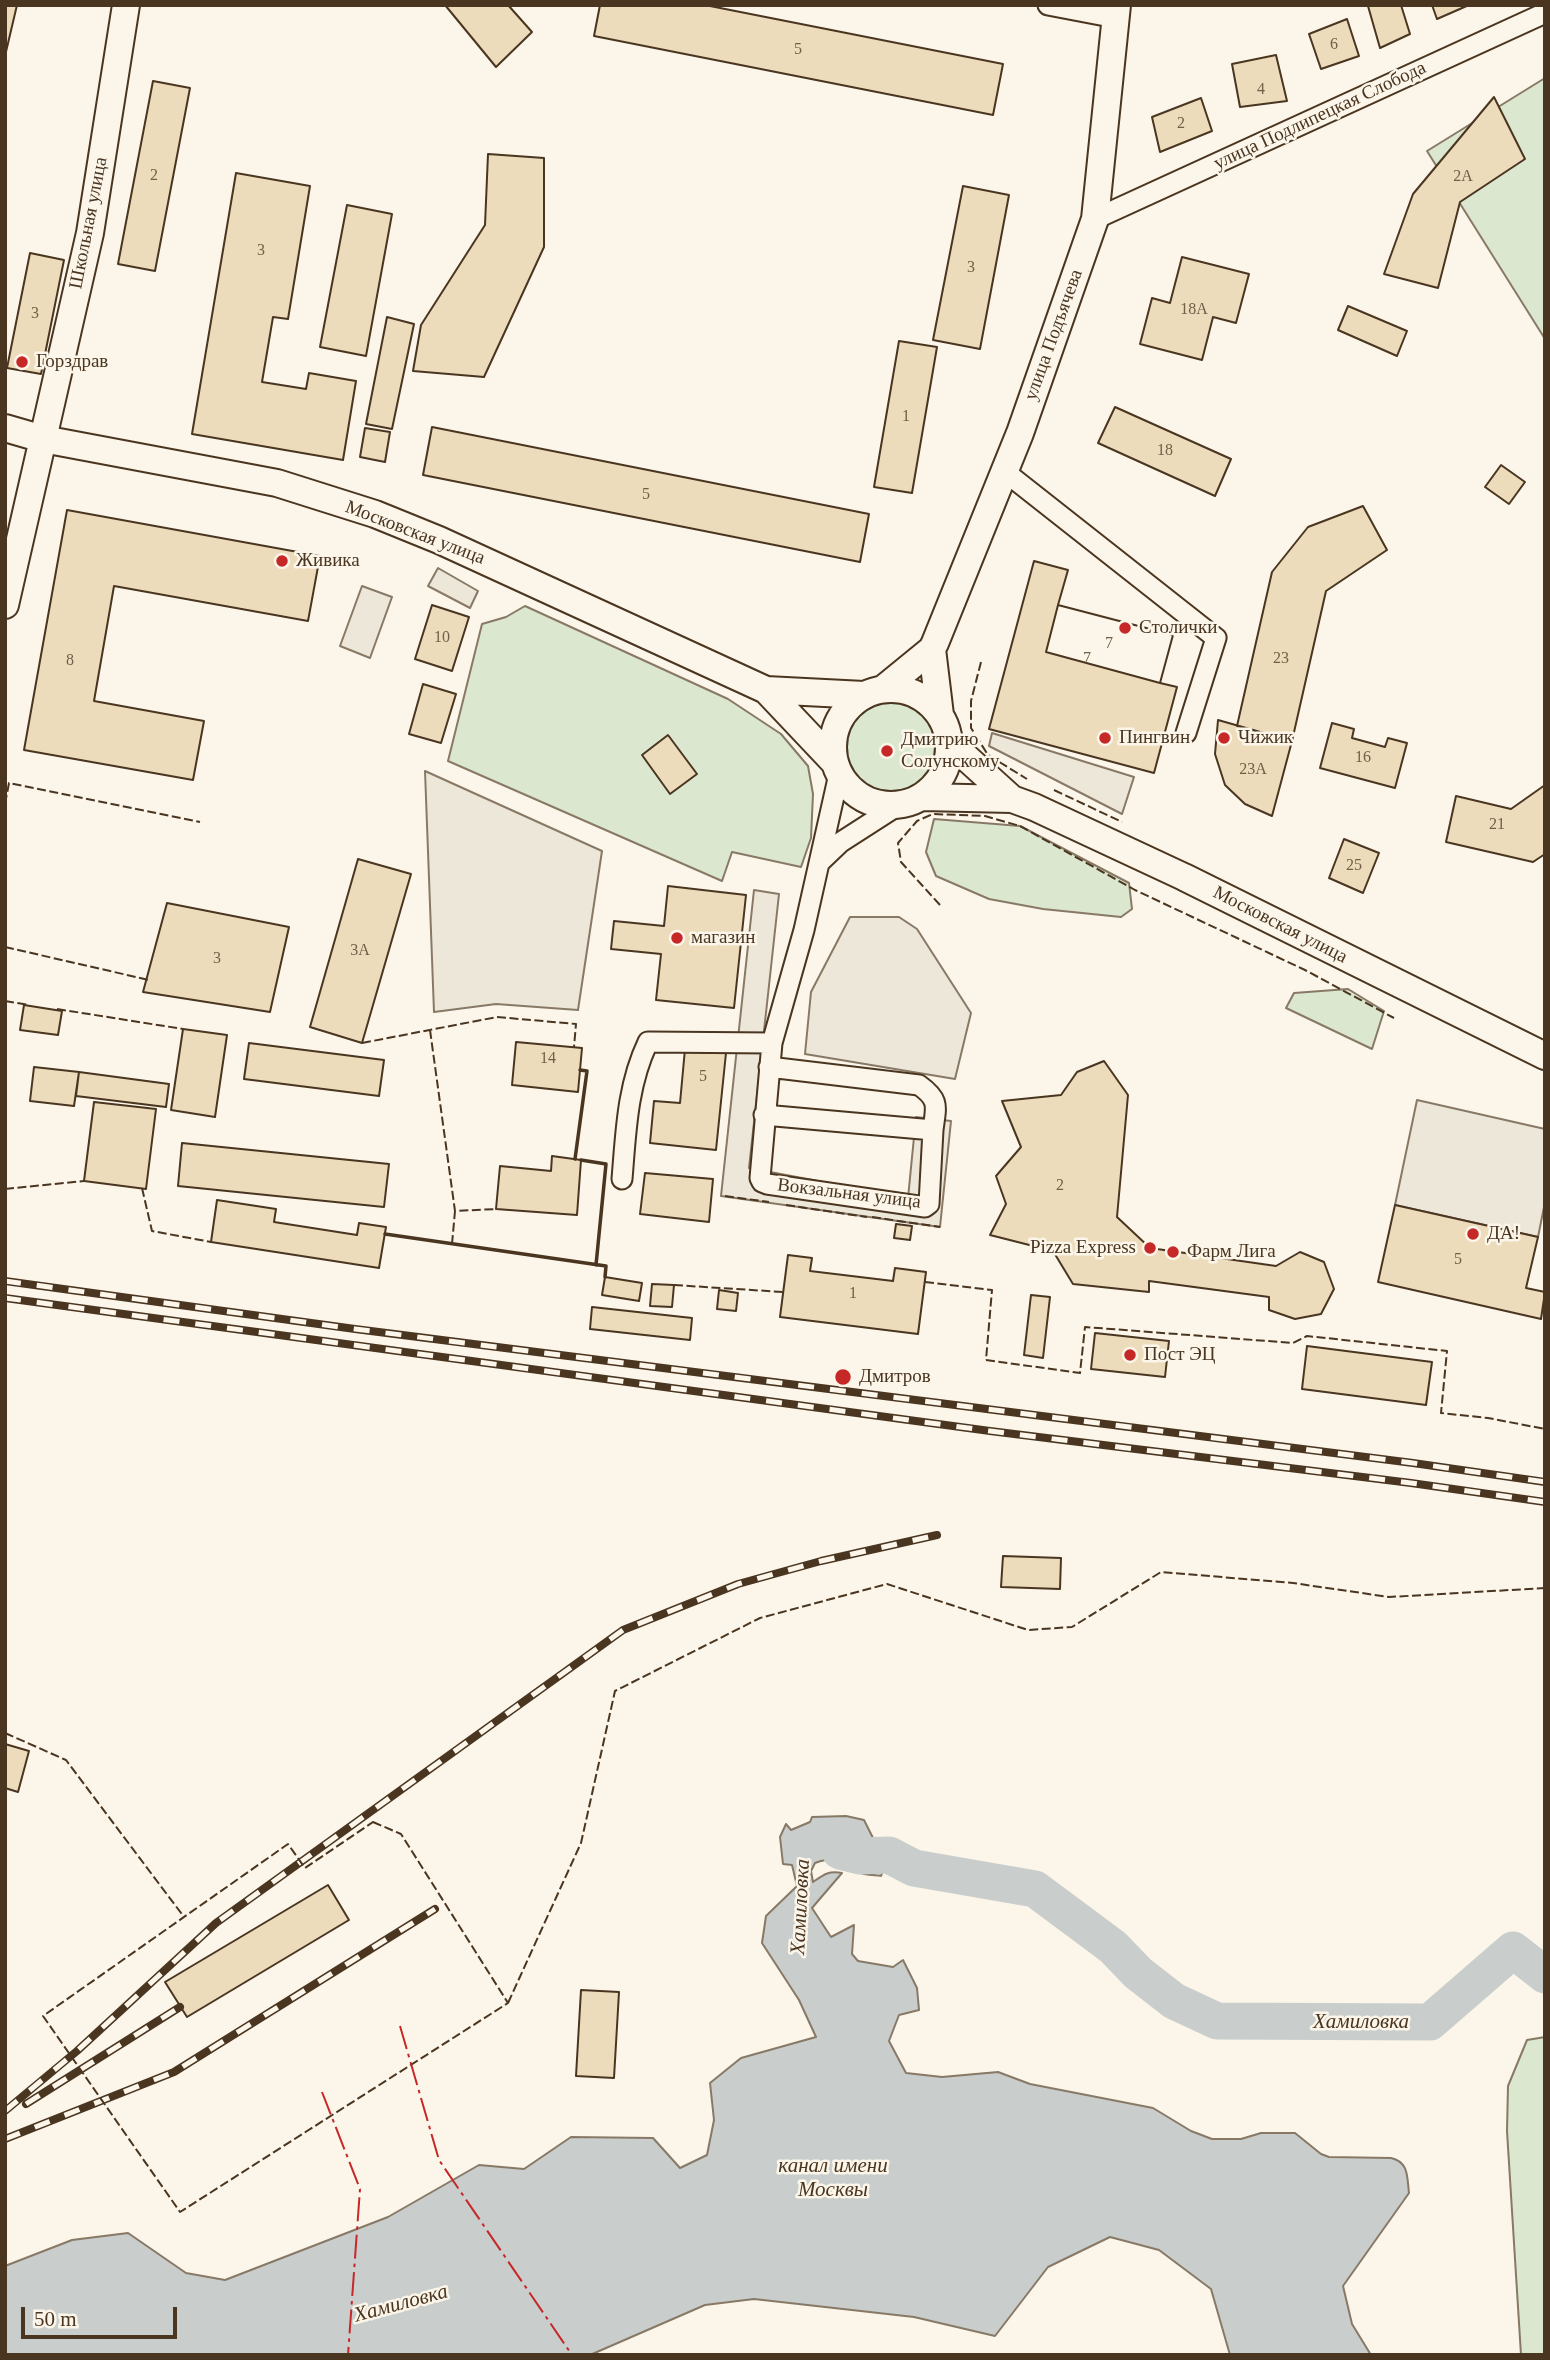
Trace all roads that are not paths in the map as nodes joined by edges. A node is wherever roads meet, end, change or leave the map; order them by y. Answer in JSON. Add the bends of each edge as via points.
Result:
{"nodes":[{"id":1,"x":126,"y":5,"type":"edge"},
{"id":2,"x":1048,"y":5,"type":"edge"},
{"id":3,"x":1116,"y":12,"type":"edge"},
{"id":4,"x":1545,"y":13,"type":"edge"},
{"id":5,"x":1096,"y":219,"type":"junction"},
{"id":6,"x":5,"y":428,"type":"edge"},
{"id":7,"x":43,"y":439,"type":"junction"},
{"id":8,"x":1004,"y":471,"type":"junction"},
{"id":9,"x":5,"y":605,"type":"edge"},
{"id":10,"x":932,"y":649,"type":"junction"},
{"id":11,"x":766,"y":690,"type":"junction"},
{"id":12,"x":874,"y":692,"type":"junction"},
{"id":13,"x":940,"y":715,"type":"junction"},
{"id":14,"x":1186,"y":733,"type":"dead end"},
{"id":15,"x":949,"y":743,"type":"junction"},
{"id":16,"x":837,"y":768,"type":"junction"},
{"id":17,"x":922,"y":797,"type":"junction"},
{"id":18,"x":1012,"y":799,"type":"junction"},
{"id":19,"x":897,"y":806,"type":"junction"},
{"id":20,"x":818,"y":864,"type":"junction"},
{"id":21,"x":772,"y":1043,"type":"junction"},
{"id":22,"x":1545,"y":1056,"type":"edge"},
{"id":23,"x":769,"y":1067,"type":"junction"},
{"id":24,"x":764,"y":1115,"type":"junction"},
{"id":25,"x":933,"y":1130,"type":"junction"},
{"id":26,"x":622,"y":1179,"type":"dead end"}],
"edges":[{"from":1,"to":7,"type":"main road","name":"Школьная улица","via":[[90,233]]},
{"from":2,"to":3,"type":"street"},
{"from":3,"to":5,"type":"main road","name":"улица Подъячева"},
{"from":4,"to":5,"type":"street","name":"улица Подлипецкая Слобода"},
{"from":5,"to":8,"type":"main road","name":"улица Подъячева"},
{"from":6,"to":7,"type":"main road","name":"Московская улица"},
{"from":7,"to":9,"type":"main road","name":"Школьная улица"},
{"from":7,"to":11,"type":"main road","name":"Московская улица","via":[[277,483],[375,514],[497,565]]},
{"from":8,"to":10,"type":"main road","name":"улица Подъячева"},
{"from":8,"to":14,"type":"street","via":[[1216,638]]},
{"from":10,"to":12,"type":"main road","name":"улица Подъячева"},
{"from":10,"to":13,"type":"main road","name":"улица Подъячева"},
{"from":11,"to":12,"type":"main road","name":"Московская улица"},
{"from":11,"to":16,"type":"main road","name":"Московская улица"},
{"from":12,"to":13,"type":"main road","name":"Московская улица","via":[[916,694]]},
{"from":12,"to":16,"type":"main road","via":[[849,706],[841,718],[834,736]]},
{"from":13,"to":15,"type":"main road"},
{"from":15,"to":17,"type":"main road","via":[[942,776]]},
{"from":15,"to":18,"type":"main road","name":"Московская улица"},
{"from":16,"to":19,"type":"main road","name":"Московская улица","via":[[863,799]]},
{"from":16,"to":20,"type":"street","name":"Вокзальная улица"},
{"from":17,"to":18,"type":"main road","name":"Московская улица"},
{"from":17,"to":19,"type":"main road","name":"Московская улица"},
{"from":18,"to":22,"type":"main road","name":"Московская улица","via":[[1174,872]]},
{"from":19,"to":20,"type":"street","via":[[841,842]]},
{"from":20,"to":21,"type":"street","name":"Вокзальная улица"},
{"from":21,"to":23,"type":"street","name":"Вокзальная улица"},
{"from":21,"to":26,"type":"street","via":[[648,1042],[636,1067]]},
{"from":23,"to":24,"type":"street","name":"Вокзальная улица"},
{"from":23,"to":25,"type":"street","via":[[919,1085],[933,1095]]},
{"from":24,"to":25,"type":"street"},
{"from":24,"to":25,"type":"street","name":"Вокзальная улица","via":[[762,1182],[926,1207]]}]}
